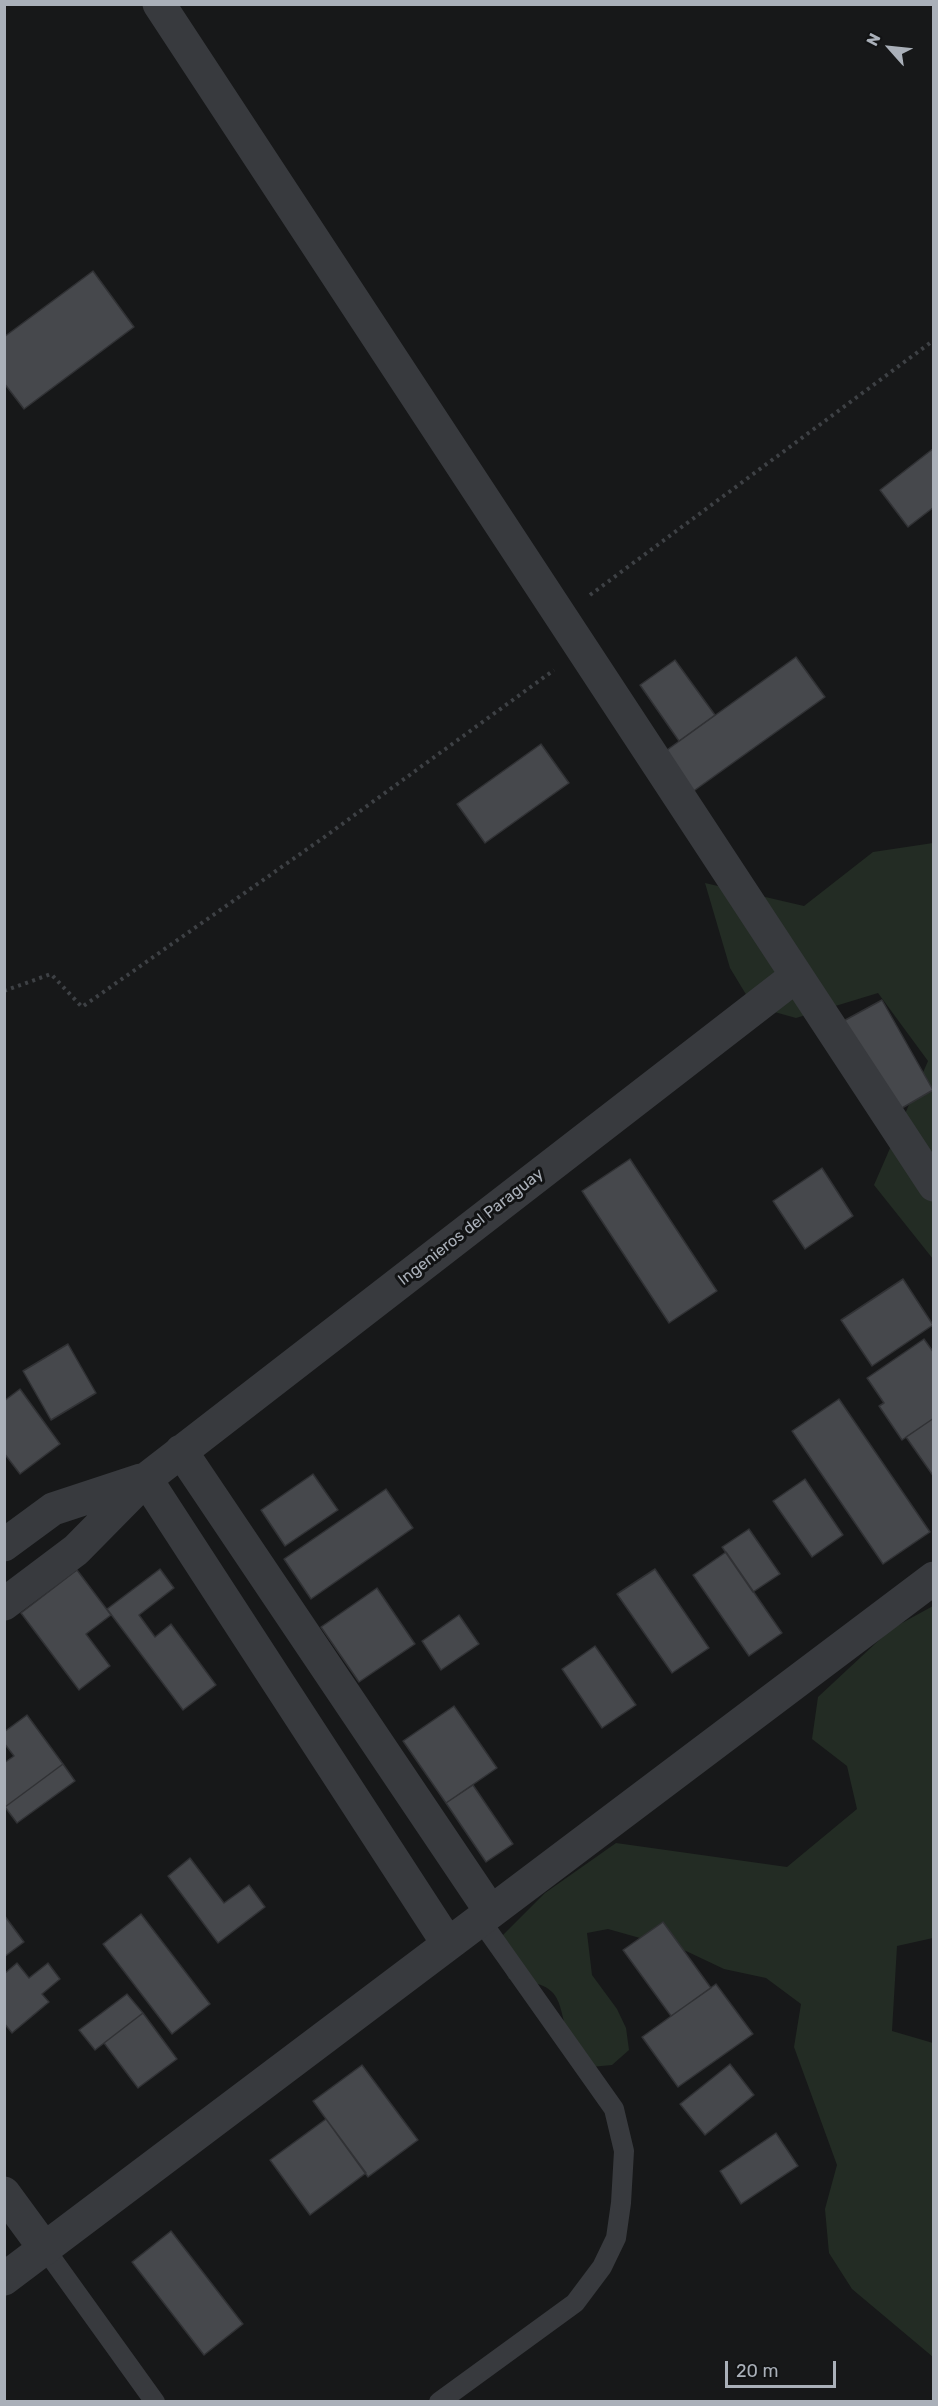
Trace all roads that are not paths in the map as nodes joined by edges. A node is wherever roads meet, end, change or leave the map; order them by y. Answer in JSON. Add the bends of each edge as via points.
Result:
{"nodes":[{"id":1,"x":159,"y":4,"type":"edge"},
{"id":2,"x":796,"y":976,"type":"junction"},
{"id":3,"x":933,"y":1185,"type":"edge"},
{"id":4,"x":181,"y":1451,"type":"junction"},
{"id":5,"x":146,"y":1479,"type":"junction"},
{"id":6,"x":4,"y":1545,"type":"edge"},
{"id":7,"x":933,"y":1578,"type":"edge"},
{"id":8,"x":4,"y":1604,"type":"edge"},
{"id":9,"x":486,"y":1916,"type":"junction"},
{"id":10,"x":448,"y":1944,"type":"junction"},
{"id":11,"x":4,"y":2193,"type":"edge"},
{"id":12,"x":45,"y":2249,"type":"junction"},
{"id":13,"x":4,"y":2279,"type":"edge"},
{"id":14,"x":155,"y":2402,"type":"edge"},
{"id":15,"x":439,"y":2402,"type":"edge"}],
"edges":[{"from":1,"to":2,"type":"street"},
{"from":2,"to":3,"type":"street"},
{"from":2,"to":4,"type":"street","name":"Ingenieros del Paraguay"},
{"from":4,"to":5,"type":"street","name":"Ingenieros del Paraguay"},
{"from":4,"to":9,"type":"street"},
{"from":5,"to":6,"type":"street","name":"Ingenieros del Paraguay","via":[[53,1509]]},
{"from":5,"to":8,"type":"street","name":"Ingenieros del Paraguay","via":[[76,1550]]},
{"from":5,"to":10,"type":"street"},
{"from":7,"to":9,"type":"street"},
{"from":9,"to":10,"type":"street"},
{"from":9,"to":15,"type":"lane","via":[[614,2109],[624,2151],[621,2203],[616,2238],[607,2258],[574,2303]]},
{"from":10,"to":12,"type":"street"},
{"from":11,"to":12,"type":"street"},
{"from":12,"to":13,"type":"street"},
{"from":12,"to":14,"type":"lane"}]}
